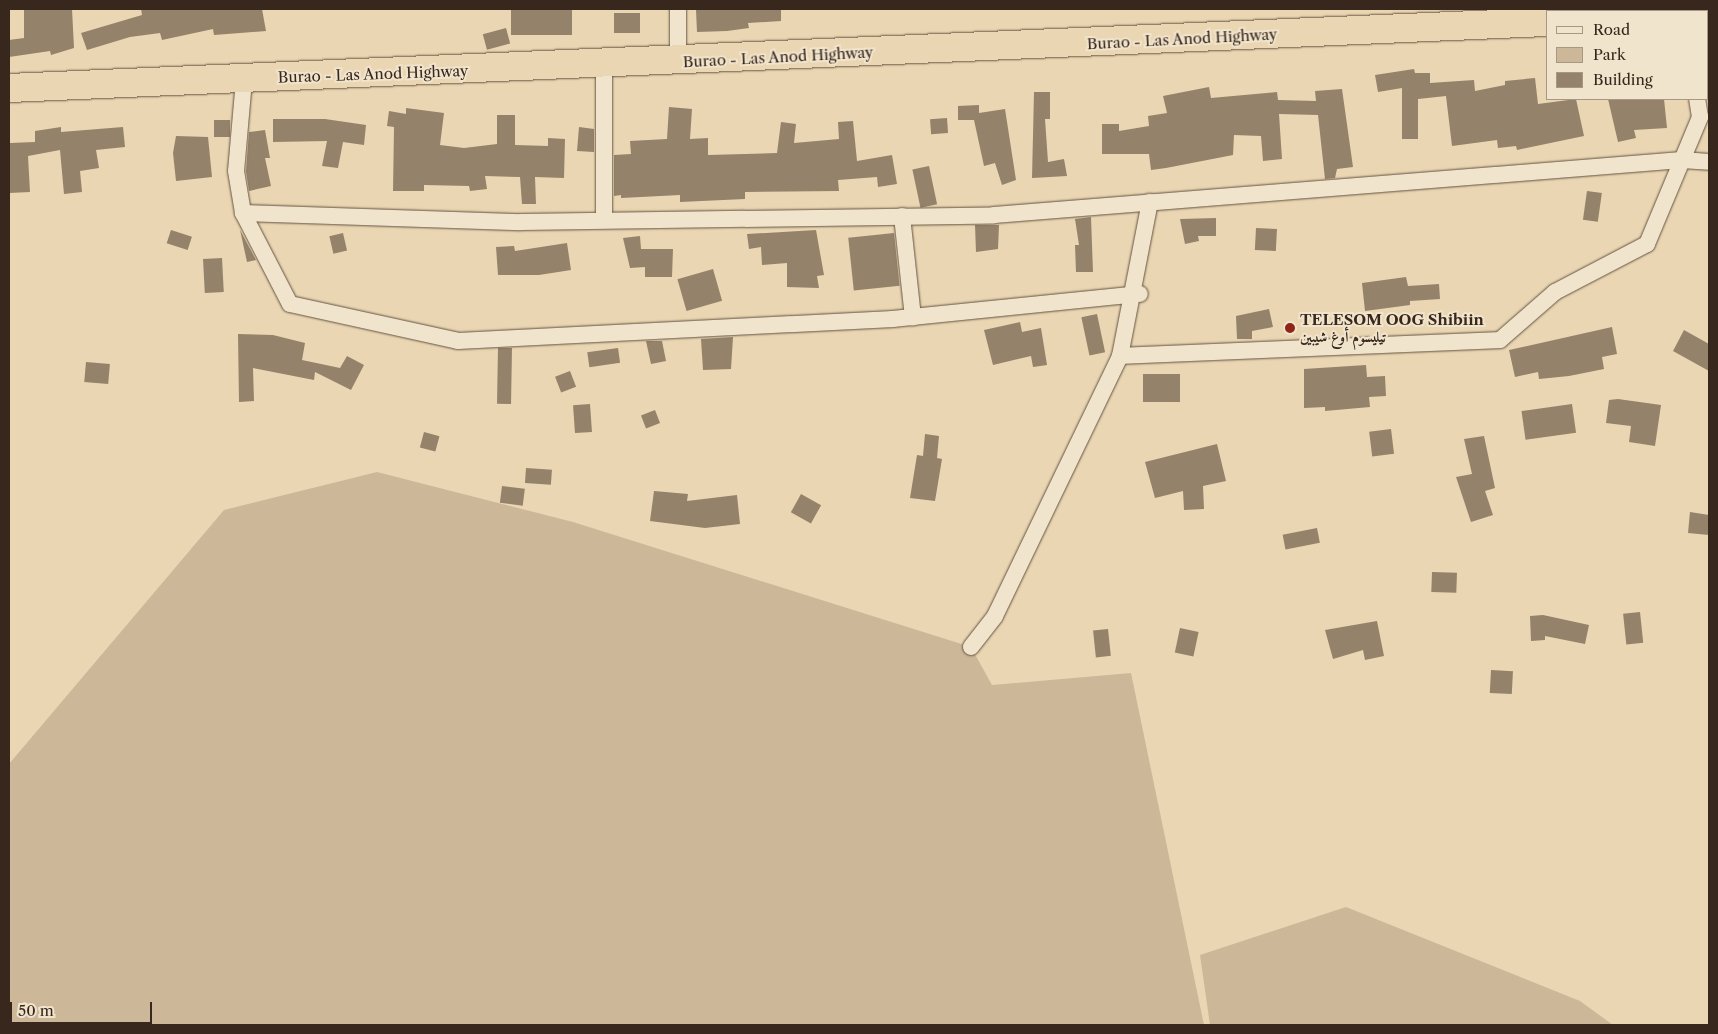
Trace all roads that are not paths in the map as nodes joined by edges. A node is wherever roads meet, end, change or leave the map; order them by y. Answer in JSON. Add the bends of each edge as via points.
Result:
{"nodes":[{"id":1,"x":678,"y":9,"type":"edge"},
{"id":2,"x":1546,"y":22,"type":"edge"},
{"id":3,"x":678,"y":61,"type":"junction"},
{"id":4,"x":604,"y":65,"type":"junction"},
{"id":5,"x":244,"y":80,"type":"junction"},
{"id":6,"x":9,"y":88,"type":"edge"},
{"id":7,"x":1698,"y":100,"type":"edge"},
{"id":8,"x":1682,"y":160,"type":"junction"},
{"id":9,"x":1709,"y":162,"type":"edge"},
{"id":10,"x":1150,"y":202,"type":"junction"},
{"id":11,"x":243,"y":213,"type":"junction"},
{"id":12,"x":902,"y":216,"type":"junction"},
{"id":13,"x":604,"y":220,"type":"junction"},
{"id":14,"x":1136,"y":294,"type":"junction"},
{"id":15,"x":913,"y":317,"type":"junction"},
{"id":16,"x":1120,"y":356,"type":"junction"},
{"id":17,"x":971,"y":647,"type":"dead end"}],
"edges":[{"from":1,"to":3,"type":"street"},
{"from":2,"to":3,"type":"highway","name":"Burao - Las Anod Highway"},
{"from":3,"to":4,"type":"highway","name":"Burao - Las Anod Highway"},
{"from":4,"to":5,"type":"highway","name":"Burao - Las Anod Highway"},
{"from":4,"to":13,"type":"street"},
{"from":5,"to":6,"type":"highway","name":"Burao - Las Anod Highway"},
{"from":5,"to":11,"type":"street","via":[[236,171]]},
{"from":7,"to":8,"type":"street","via":[[1700,117]]},
{"from":8,"to":9,"type":"street"},
{"from":8,"to":10,"type":"street"},
{"from":8,"to":16,"type":"street","via":[[1647,244],[1555,292],[1500,340]]},
{"from":10,"to":12,"type":"street","via":[[994,215]]},
{"from":10,"to":14,"type":"street"},
{"from":11,"to":13,"type":"street","via":[[521,222]]},
{"from":11,"to":15,"type":"street","via":[[290,304],[458,341]]},
{"from":12,"to":13,"type":"street"},
{"from":12,"to":15,"type":"street"},
{"from":14,"to":15,"type":"street"},
{"from":14,"to":16,"type":"street"},
{"from":16,"to":17,"type":"street","via":[[995,616]]}]}
